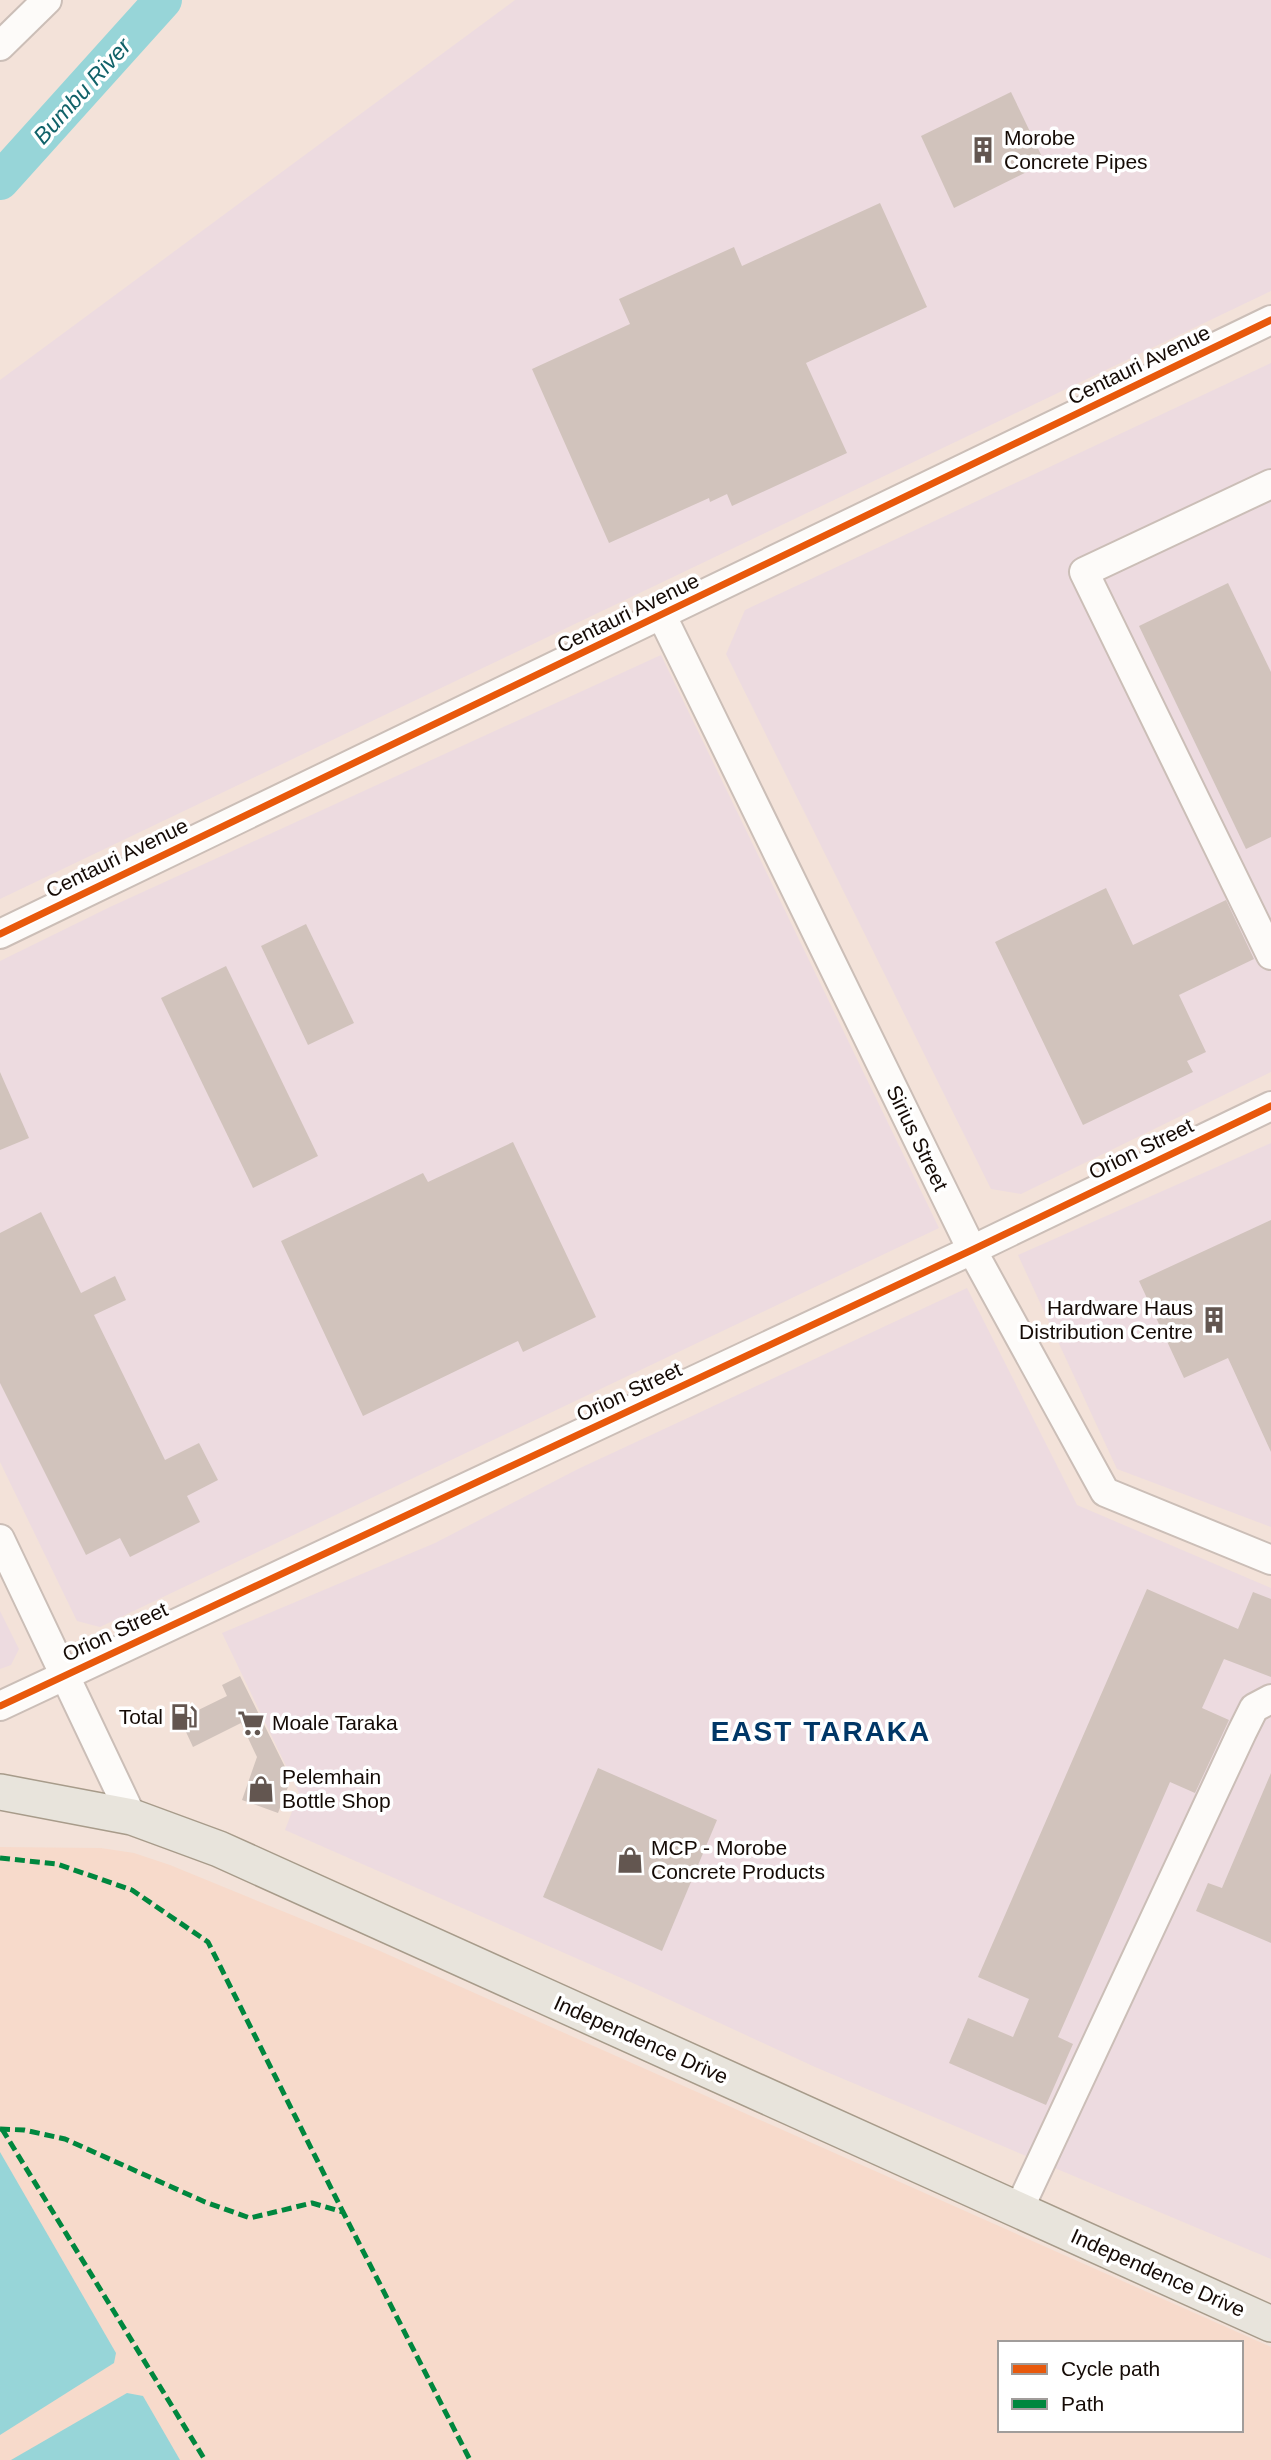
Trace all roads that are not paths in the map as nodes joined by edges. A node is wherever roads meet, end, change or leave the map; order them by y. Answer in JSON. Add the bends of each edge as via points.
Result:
{"nodes":[{"id":1,"x":47,"y":0,"type":"edge"},
{"id":2,"x":0,"y":46,"type":"edge"},
{"id":3,"x":1271,"y":320,"type":"edge"},
{"id":4,"x":1271,"y":484,"type":"edge"},
{"id":5,"x":662,"y":616,"type":"junction"},
{"id":6,"x":0,"y":934,"type":"edge"},
{"id":7,"x":1271,"y":955,"type":"edge"},
{"id":8,"x":1271,"y":1106,"type":"edge"},
{"id":9,"x":972,"y":1250,"type":"junction"},
{"id":10,"x":0,"y":1539,"type":"edge"},
{"id":11,"x":1271,"y":1560,"type":"edge"},
{"id":12,"x":64,"y":1676,"type":"junction"},
{"id":13,"x":1271,"y":1699,"type":"edge"},
{"id":14,"x":0,"y":1706,"type":"edge"},
{"id":15,"x":0,"y":1792,"type":"edge"},
{"id":16,"x":132,"y":1818,"type":"junction"},
{"id":17,"x":1018,"y":2211,"type":"junction"},
{"id":18,"x":1271,"y":2324,"type":"edge"}],
"edges":[{"from":1,"to":2,"type":"street"},
{"from":3,"to":5,"type":"street","name":"Centauri Avenue"},
{"from":4,"to":7,"type":"street","via":[[1084,572]]},
{"from":5,"to":6,"type":"street","name":"Centauri Avenue"},
{"from":5,"to":9,"type":"street","name":"Sirius Street"},
{"from":8,"to":9,"type":"street","name":"Orion Street"},
{"from":9,"to":11,"type":"street","name":"Sirius Street","via":[[1105,1492]]},
{"from":9,"to":12,"type":"street","name":"Orion Street"},
{"from":10,"to":12,"type":"street"},
{"from":12,"to":14,"type":"street","name":"Orion Street"},
{"from":12,"to":16,"type":"street"},
{"from":13,"to":17,"type":"street","via":[[1254,1708],[1242,1732]]},
{"from":15,"to":16,"type":"main road","name":"Independence Drive"},
{"from":16,"to":17,"type":"main road","name":"Independence Drive","via":[[219,1849]]},
{"from":17,"to":18,"type":"main road","name":"Independence Drive"}]}
